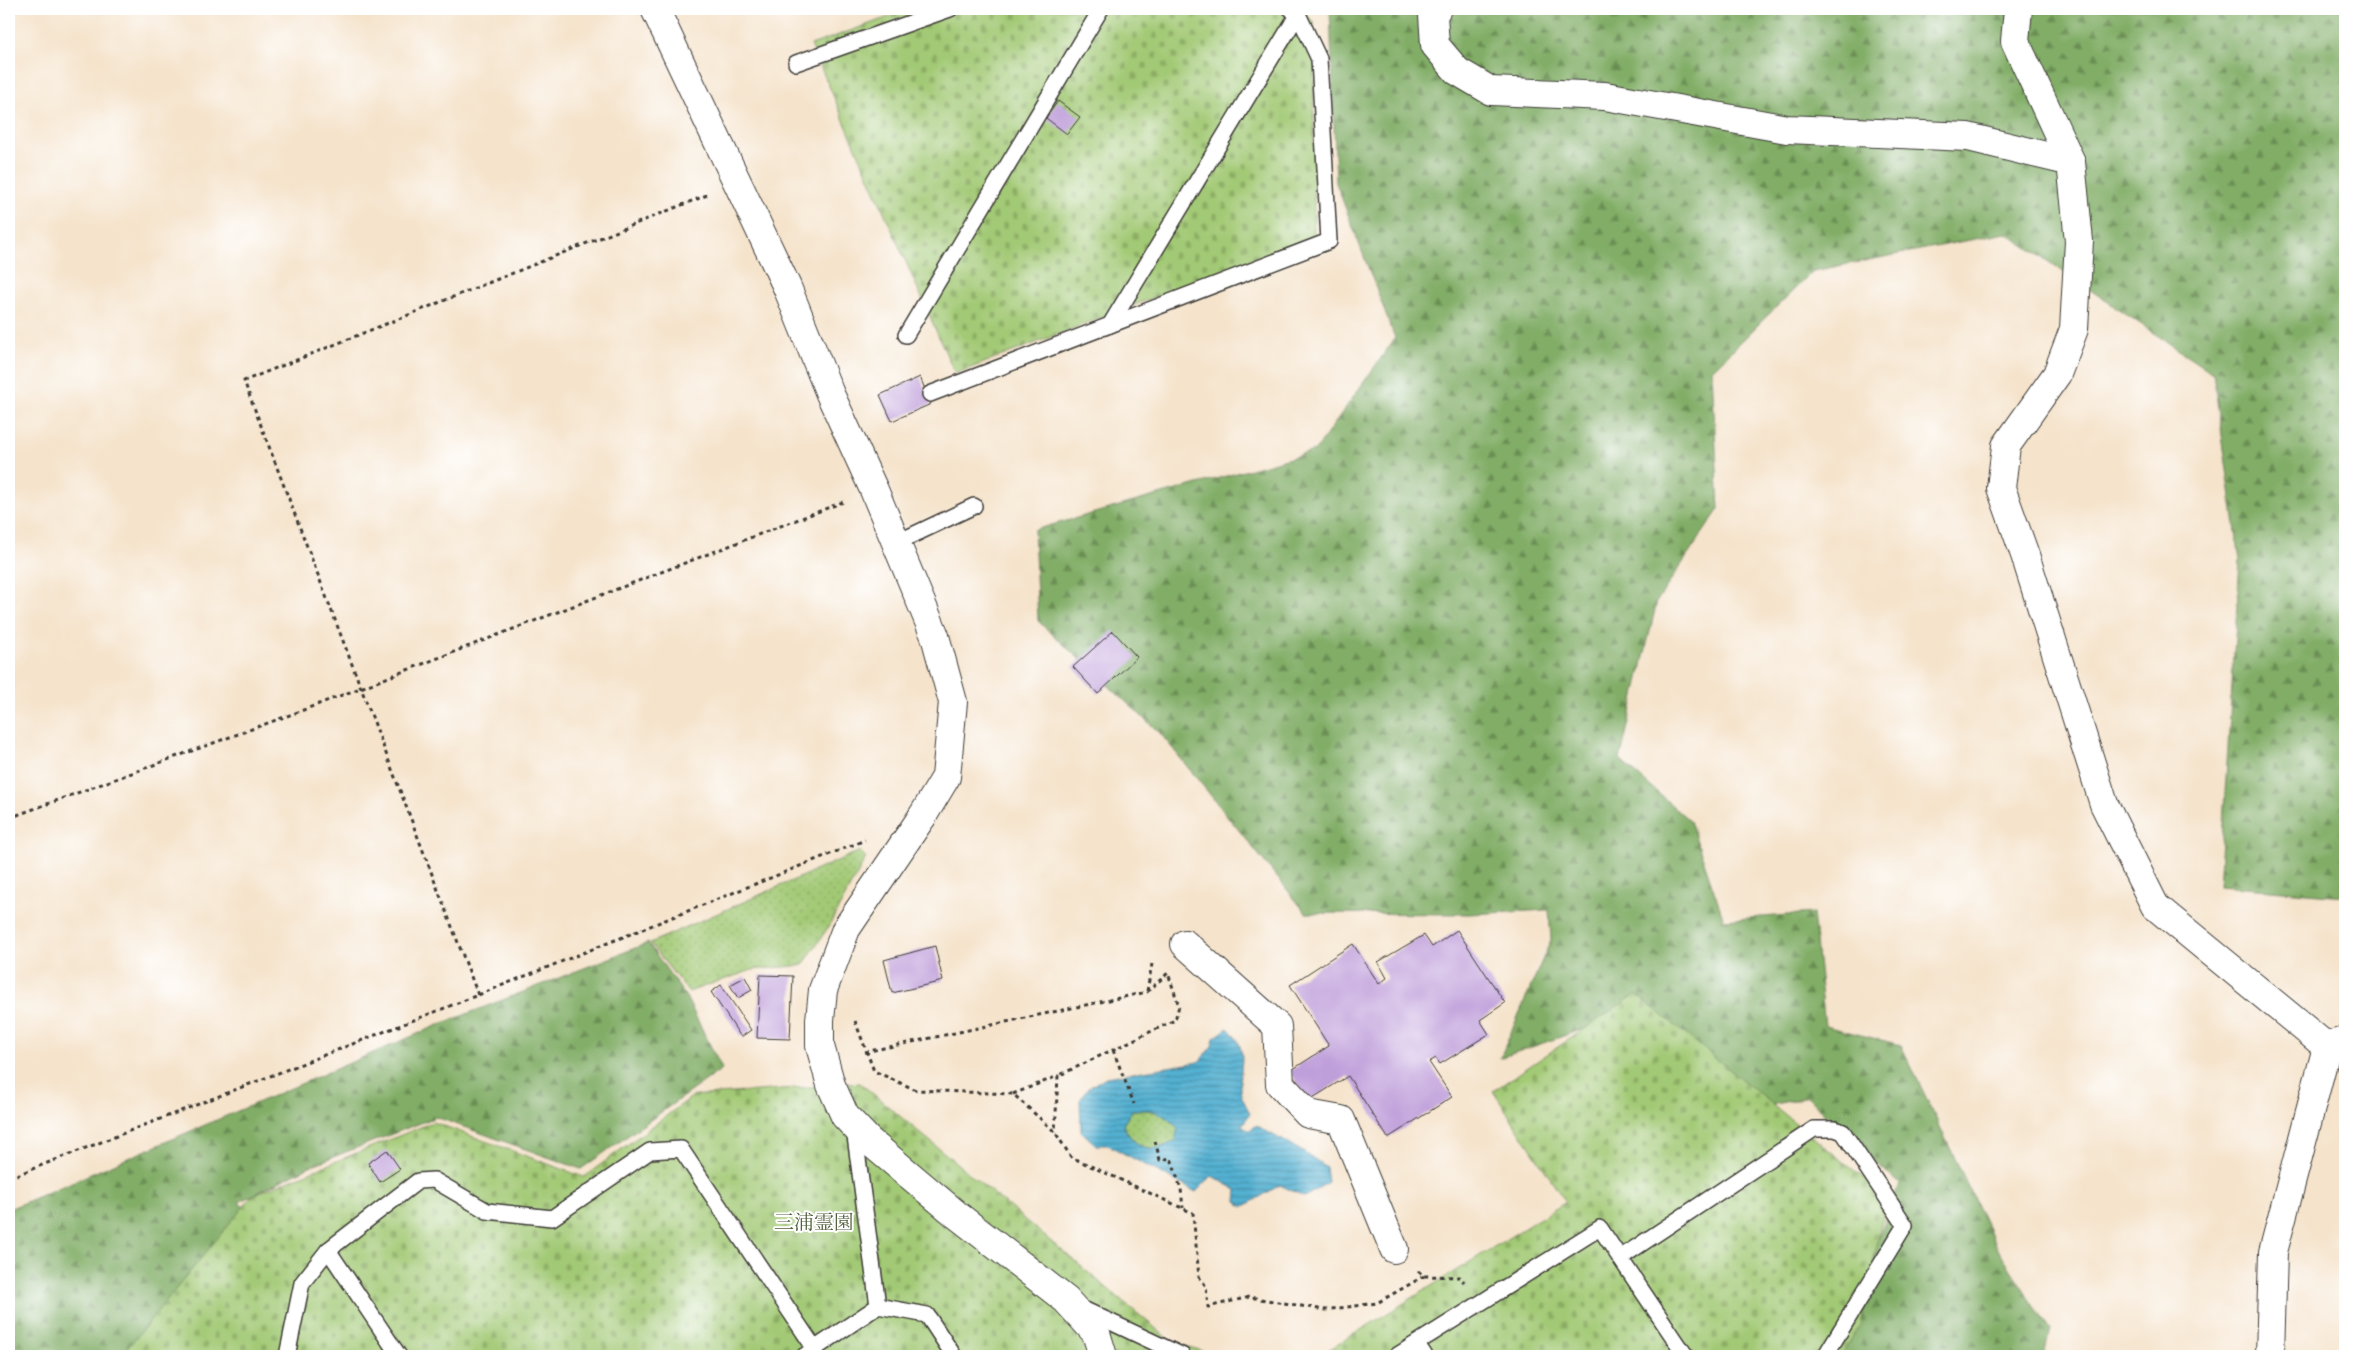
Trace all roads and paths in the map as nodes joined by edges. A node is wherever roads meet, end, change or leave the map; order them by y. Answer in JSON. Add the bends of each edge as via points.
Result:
{"nodes":[{"id":1,"x":655,"y":9,"type":"edge"},
{"id":2,"x":950,"y":9,"type":"edge"},
{"id":3,"x":1101,"y":9,"type":"edge"},
{"id":4,"x":1437,"y":9,"type":"edge"},
{"id":5,"x":2018,"y":9,"type":"edge"},
{"id":6,"x":1295,"y":12,"type":"edge"},
{"id":7,"x":796,"y":63,"type":"dead end"},
{"id":8,"x":2071,"y":162,"type":"junction"},
{"id":9,"x":738,"y":183,"type":"junction"},
{"id":10,"x":1110,"y":325,"type":"junction"},
{"id":11,"x":906,"y":335,"type":"dead end"},
{"id":12,"x":930,"y":394,"type":"dead end"},
{"id":13,"x":874,"y":490,"type":"junction"},
{"id":14,"x":974,"y":506,"type":"dead end"},
{"id":15,"x":896,"y":543,"type":"junction"},
{"id":16,"x":362,"y":687,"type":"junction"},
{"id":17,"x":9,"y":818,"type":"edge"},
{"id":18,"x":866,"y":840,"type":"dead end"},
{"id":19,"x":1185,"y":944,"type":"dead end"},
{"id":20,"x":1152,"y":964,"type":"dead end"},
{"id":21,"x":1147,"y":992,"type":"junction"},
{"id":22,"x":478,"y":996,"type":"junction"},
{"id":23,"x":855,"y":1020,"type":"dead end"},
{"id":24,"x":2336,"y":1043,"type":"edge"},
{"id":25,"x":1113,"y":1050,"type":"junction"},
{"id":26,"x":865,"y":1052,"type":"junction"},
{"id":27,"x":1058,"y":1076,"type":"junction"},
{"id":28,"x":1013,"y":1094,"type":"junction"},
{"id":29,"x":1134,"y":1104,"type":"dead end"},
{"id":30,"x":854,"y":1125,"type":"junction"},
{"id":31,"x":1055,"y":1132,"type":"junction"},
{"id":32,"x":1155,"y":1141,"type":"dead end"},
{"id":33,"x":9,"y":1178,"type":"edge"},
{"id":34,"x":1183,"y":1208,"type":"junction"},
{"id":35,"x":1394,"y":1249,"type":"joint"},
{"id":36,"x":328,"y":1250,"type":"junction"},
{"id":37,"x":1620,"y":1258,"type":"junction"},
{"id":38,"x":1424,"y":1276,"type":"junction"},
{"id":39,"x":1066,"y":1300,"type":"junction"},
{"id":40,"x":1478,"y":1304,"type":"junction"},
{"id":41,"x":878,"y":1306,"type":"junction"},
{"id":42,"x":1417,"y":1344,"type":"junction"},
{"id":43,"x":810,"y":1352,"type":"edge"},
{"id":44,"x":287,"y":1356,"type":"edge"},
{"id":45,"x":399,"y":1356,"type":"edge"},
{"id":46,"x":954,"y":1356,"type":"edge"},
{"id":47,"x":1103,"y":1356,"type":"edge"},
{"id":48,"x":1183,"y":1356,"type":"edge"},
{"id":49,"x":1396,"y":1356,"type":"edge"},
{"id":50,"x":1425,"y":1356,"type":"edge"},
{"id":51,"x":1686,"y":1356,"type":"edge"},
{"id":52,"x":1825,"y":1356,"type":"edge"},
{"id":53,"x":2270,"y":1356,"type":"edge"}],
"edges":[{"from":1,"to":9,"type":"street"},
{"from":2,"to":7,"type":"lane"},
{"from":3,"to":11,"type":"lane"},
{"from":4,"to":8,"type":"street","via":[[1433,15],[1435,45],[1457,71],[1491,92],[1605,96],[1787,129],[1968,137]]},
{"from":5,"to":8,"type":"street","via":[[2015,41]]},
{"from":6,"to":10,"type":"lane"},
{"from":6,"to":10,"type":"lane","via":[[1319,59],[1329,241]]},
{"from":8,"to":24,"type":"street","via":[[2079,241],[2074,329],[2057,374],[2006,446],[2001,488],[2104,804],[2155,906]]},
{"from":9,"to":13,"type":"street","via":[[787,287],[830,394]]},
{"from":9,"to":16,"type":"path","via":[[244,381]]},
{"from":10,"to":12,"type":"lane"},
{"from":13,"to":15,"type":"street"},
{"from":13,"to":16,"type":"path"},
{"from":14,"to":15,"type":"lane"},
{"from":15,"to":30,"type":"street","via":[[935,636],[953,702],[946,777],[846,929],[823,990],[820,1046],[831,1085]]},
{"from":16,"to":17,"type":"path"},
{"from":16,"to":22,"type":"path"},
{"from":18,"to":22,"type":"path"},
{"from":19,"to":35,"type":"street","via":[[1277,1026],[1280,1084],[1308,1114],[1341,1120]]},
{"from":20,"to":21,"type":"path"},
{"from":21,"to":25,"type":"path","via":[[1168,973],[1179,1006],[1175,1020]]},
{"from":21,"to":26,"type":"path"},
{"from":22,"to":33,"type":"path"},
{"from":23,"to":26,"type":"path"},
{"from":24,"to":53,"type":"street","via":[[2273,1252]]},
{"from":25,"to":27,"type":"path"},
{"from":25,"to":29,"type":"path"},
{"from":26,"to":28,"type":"path","via":[[874,1071],[916,1090]]},
{"from":27,"to":28,"type":"path"},
{"from":27,"to":31,"type":"path"},
{"from":28,"to":31,"type":"path"},
{"from":30,"to":39,"type":"street","via":[[957,1215]]},
{"from":30,"to":41,"type":"lane"},
{"from":31,"to":34,"type":"path","via":[[1071,1157]]},
{"from":32,"to":34,"type":"path","via":[[1160,1160],[1171,1158]]},
{"from":34,"to":38,"type":"path","via":[[1193,1213],[1199,1277],[1206,1286],[1208,1307],[1248,1297],[1325,1310],[1376,1303]]},
{"from":35,"to":38,"type":"path"},
{"from":36,"to":43,"type":"lane","via":[[418,1181],[434,1180],[486,1211],[552,1218],[650,1151],[681,1149]]},
{"from":36,"to":44,"type":"lane","via":[[302,1283]]},
{"from":36,"to":45,"type":"lane"},
{"from":37,"to":40,"type":"lane","via":[[1600,1228]]},
{"from":37,"to":51,"type":"lane"},
{"from":37,"to":52,"type":"lane","via":[[1814,1129],[1834,1128],[1843,1132],[1905,1225]]},
{"from":38,"to":40,"type":"path","via":[[1460,1277]]},
{"from":39,"to":47,"type":"street","via":[[1096,1332]]},
{"from":39,"to":48,"type":"lane"},
{"from":40,"to":42,"type":"lane"},
{"from":41,"to":43,"type":"lane"},
{"from":41,"to":46,"type":"lane","via":[[927,1315]]},
{"from":42,"to":49,"type":"lane"},
{"from":42,"to":50,"type":"lane"}]}
